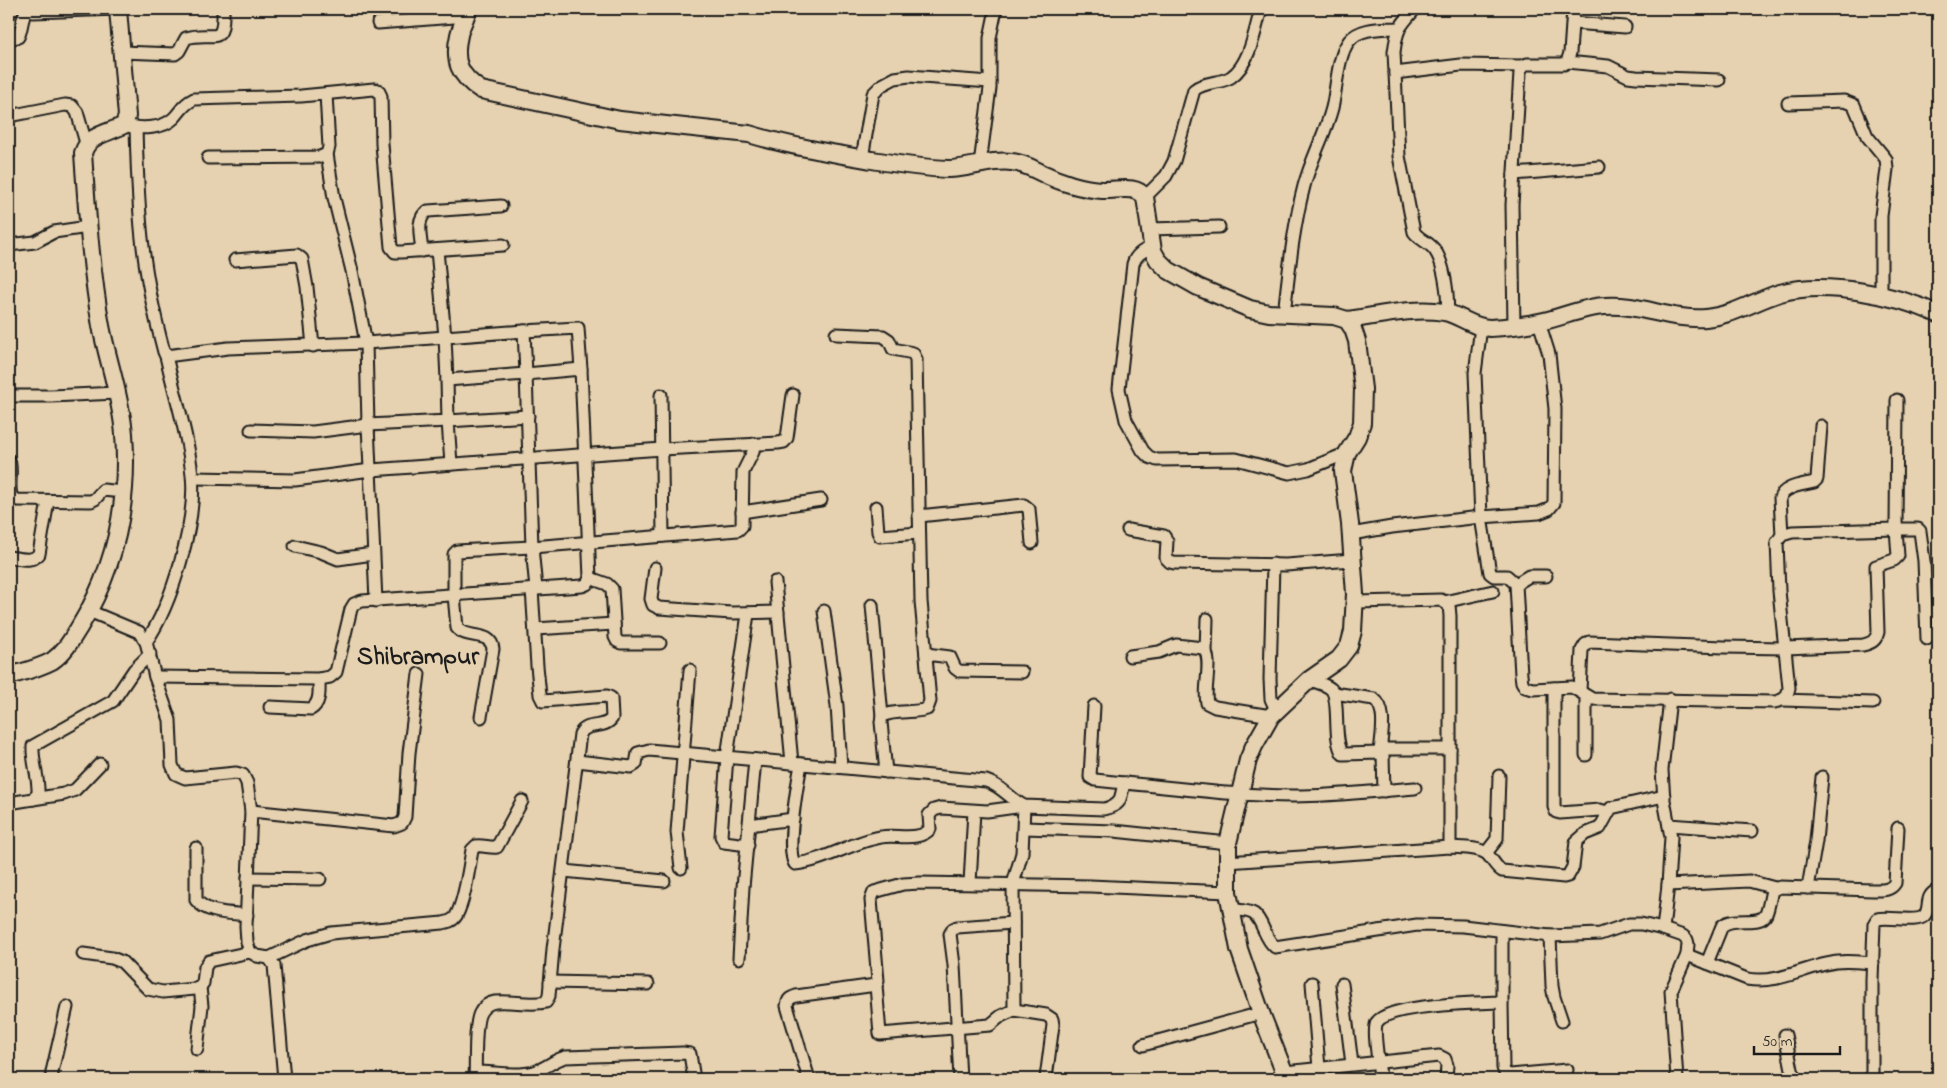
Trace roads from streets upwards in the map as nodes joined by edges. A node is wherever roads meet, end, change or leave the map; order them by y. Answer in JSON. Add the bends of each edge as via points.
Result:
{"nodes":[{"id":1,"x":27,"y":9,"type":"edge"},
{"id":2,"x":118,"y":9,"type":"edge"},
{"id":3,"x":223,"y":9,"type":"edge"},
{"id":4,"x":996,"y":9,"type":"edge"},
{"id":5,"x":1261,"y":9,"type":"edge"},
{"id":6,"x":1415,"y":9,"type":"edge"},
{"id":7,"x":1573,"y":9,"type":"edge"},
{"id":8,"x":468,"y":12,"type":"edge"},
{"id":9,"x":378,"y":23,"type":"dead end"},
{"id":10,"x":1573,"y":23,"type":"junction"},
{"id":11,"x":1625,"y":27,"type":"dead end"},
{"id":12,"x":1398,"y":28,"type":"junction"},
{"id":13,"x":9,"y":39,"type":"edge"},
{"id":14,"x":121,"y":52,"type":"junction"},
{"id":15,"x":1567,"y":62,"type":"junction"},
{"id":16,"x":1522,"y":66,"type":"junction"},
{"id":17,"x":1395,"y":73,"type":"junction"},
{"id":18,"x":1719,"y":80,"type":"dead end"},
{"id":19,"x":990,"y":82,"type":"junction"},
{"id":20,"x":326,"y":94,"type":"junction"},
{"id":21,"x":1788,"y":103,"type":"dead end"},
{"id":22,"x":9,"y":116,"type":"edge"},
{"id":23,"x":130,"y":126,"type":"junction"},
{"id":24,"x":86,"y":143,"type":"junction"},
{"id":25,"x":327,"y":154,"type":"junction"},
{"id":26,"x":208,"y":158,"type":"dead end"},
{"id":27,"x":862,"y":158,"type":"junction"},
{"id":28,"x":980,"y":164,"type":"junction"},
{"id":29,"x":1599,"y":167,"type":"dead end"},
{"id":30,"x":1514,"y":174,"type":"junction"},
{"id":31,"x":1145,"y":197,"type":"junction"},
{"id":32,"x":502,"y":206,"type":"dead end"},
{"id":33,"x":88,"y":227,"type":"junction"},
{"id":34,"x":1219,"y":227,"type":"dead end"},
{"id":35,"x":1150,"y":229,"type":"junction"},
{"id":36,"x":9,"y":245,"type":"edge"},
{"id":37,"x":503,"y":245,"type":"dead end"},
{"id":38,"x":1152,"y":246,"type":"junction"},
{"id":39,"x":438,"y":250,"type":"junction"},
{"id":40,"x":422,"y":251,"type":"junction"},
{"id":41,"x":235,"y":260,"type":"dead end"},
{"id":42,"x":1881,"y":295,"type":"junction"},
{"id":43,"x":1447,"y":312,"type":"junction"},
{"id":44,"x":1284,"y":314,"type":"junction"},
{"id":45,"x":1938,"y":314,"type":"edge"},
{"id":46,"x":1347,"y":320,"type":"junction"},
{"id":47,"x":1539,"y":322,"type":"junction"},
{"id":48,"x":1514,"y":325,"type":"junction"},
{"id":49,"x":1481,"y":327,"type":"junction"},
{"id":50,"x":524,"y":331,"type":"junction"},
{"id":51,"x":836,"y":334,"type":"dead end"},
{"id":52,"x":445,"y":337,"type":"junction"},
{"id":53,"x":366,"y":344,"type":"junction"},
{"id":54,"x":313,"y":346,"type":"junction"},
{"id":55,"x":166,"y":356,"type":"junction"},
{"id":56,"x":581,"y":369,"type":"junction"},
{"id":57,"x":526,"y":374,"type":"junction"},
{"id":58,"x":447,"y":380,"type":"junction"},
{"id":59,"x":117,"y":393,"type":"junction"},
{"id":60,"x":661,"y":395,"type":"dead end"},
{"id":61,"x":793,"y":395,"type":"dead end"},
{"id":62,"x":9,"y":398,"type":"edge"},
{"id":63,"x":1898,"y":400,"type":"dead end"},
{"id":64,"x":528,"y":416,"type":"junction"},
{"id":65,"x":448,"y":421,"type":"junction"},
{"id":66,"x":368,"y":425,"type":"junction"},
{"id":67,"x":1821,"y":426,"type":"dead end"},
{"id":68,"x":251,"y":430,"type":"dead end"},
{"id":69,"x":754,"y":444,"type":"junction"},
{"id":70,"x":662,"y":449,"type":"junction"},
{"id":71,"x":1347,"y":453,"type":"junction"},
{"id":72,"x":583,"y":454,"type":"junction"},
{"id":73,"x":529,"y":459,"type":"junction"},
{"id":74,"x":9,"y":460,"type":"edge"},
{"id":75,"x":451,"y":464,"type":"junction"},
{"id":76,"x":371,"y":470,"type":"junction"},
{"id":77,"x":193,"y":478,"type":"junction"},
{"id":78,"x":124,"y":492,"type":"junction"},
{"id":79,"x":821,"y":500,"type":"dead end"},
{"id":80,"x":48,"y":501,"type":"junction"},
{"id":81,"x":876,"y":507,"type":"dead end"},
{"id":82,"x":742,"y":512,"type":"junction"},
{"id":83,"x":919,"y":516,"type":"junction"},
{"id":84,"x":1481,"y":517,"type":"junction"},
{"id":85,"x":1896,"y":529,"type":"junction"},
{"id":86,"x":1128,"y":530,"type":"dead end"},
{"id":87,"x":919,"y":533,"type":"junction"},
{"id":88,"x":1351,"y":534,"type":"junction"},
{"id":89,"x":1782,"y":534,"type":"junction"},
{"id":90,"x":663,"y":536,"type":"junction"},
{"id":91,"x":588,"y":542,"type":"junction"},
{"id":92,"x":1032,"y":543,"type":"dead end"},
{"id":93,"x":295,"y":546,"type":"dead end"},
{"id":94,"x":532,"y":547,"type":"junction"},
{"id":95,"x":373,"y":554,"type":"junction"},
{"id":96,"x":9,"y":557,"type":"edge"},
{"id":97,"x":1352,"y":560,"type":"junction"},
{"id":98,"x":1273,"y":564,"type":"junction"},
{"id":99,"x":656,"y":568,"type":"dead end"},
{"id":100,"x":1546,"y":576,"type":"dead end"},
{"id":101,"x":590,"y":578,"type":"junction"},
{"id":102,"x":775,"y":582,"type":"dead end"},
{"id":103,"x":1516,"y":584,"type":"junction"},
{"id":104,"x":534,"y":589,"type":"junction"},
{"id":105,"x":1493,"y":591,"type":"dead end"},
{"id":106,"x":454,"y":595,"type":"junction"},
{"id":107,"x":376,"y":601,"type":"junction"},
{"id":108,"x":1354,"y":602,"type":"junction"},
{"id":109,"x":1444,"y":602,"type":"junction"},
{"id":110,"x":872,"y":604,"type":"dead end"},
{"id":111,"x":89,"y":611,"type":"junction"},
{"id":112,"x":824,"y":611,"type":"dead end"},
{"id":113,"x":778,"y":612,"type":"junction"},
{"id":114,"x":748,"y":614,"type":"junction"},
{"id":115,"x":1207,"y":619,"type":"dead end"},
{"id":116,"x":614,"y":624,"type":"junction"},
{"id":117,"x":535,"y":629,"type":"junction"},
{"id":118,"x":1927,"y":639,"type":"dead end"},
{"id":119,"x":146,"y":642,"type":"junction"},
{"id":120,"x":660,"y":642,"type":"dead end"},
{"id":121,"x":1785,"y":648,"type":"junction"},
{"id":122,"x":1206,"y":651,"type":"junction"},
{"id":123,"x":150,"y":654,"type":"junction"},
{"id":124,"x":926,"y":654,"type":"junction"},
{"id":125,"x":1130,"y":656,"type":"dead end"},
{"id":126,"x":690,"y":670,"type":"dead end"},
{"id":127,"x":1022,"y":672,"type":"dead end"},
{"id":128,"x":419,"y":674,"type":"dead end"},
{"id":129,"x":9,"y":676,"type":"edge"},
{"id":130,"x":155,"y":677,"type":"junction"},
{"id":131,"x":319,"y":680,"type":"junction"},
{"id":132,"x":1309,"y":680,"type":"junction"},
{"id":133,"x":1554,"y":688,"type":"junction"},
{"id":134,"x":1334,"y":693,"type":"junction"},
{"id":135,"x":1583,"y":694,"type":"junction"},
{"id":136,"x":1670,"y":700,"type":"junction"},
{"id":137,"x":1783,"y":700,"type":"junction"},
{"id":138,"x":1873,"y":703,"type":"dead end"},
{"id":139,"x":1094,"y":706,"type":"dead end"},
{"id":140,"x":270,"y":708,"type":"dead end"},
{"id":141,"x":1274,"y":713,"type":"junction"},
{"id":142,"x":882,"y":716,"type":"junction"},
{"id":143,"x":481,"y":717,"type":"dead end"},
{"id":144,"x":1450,"y":749,"type":"junction"},
{"id":145,"x":1380,"y":751,"type":"junction"},
{"id":146,"x":682,"y":753,"type":"junction"},
{"id":147,"x":1586,"y":756,"type":"dead end"},
{"id":148,"x":727,"y":757,"type":"junction"},
{"id":149,"x":755,"y":760,"type":"junction"},
{"id":150,"x":577,"y":761,"type":"junction"},
{"id":151,"x":796,"y":763,"type":"junction"},
{"id":152,"x":100,"y":764,"type":"dead end"},
{"id":153,"x":841,"y":767,"type":"junction"},
{"id":154,"x":886,"y":772,"type":"junction"},
{"id":155,"x":1499,"y":776,"type":"dead end"},
{"id":156,"x":1822,"y":777,"type":"dead end"},
{"id":157,"x":1124,"y":783,"type":"junction"},
{"id":158,"x":1415,"y":788,"type":"dead end"},
{"id":159,"x":1384,"y":791,"type":"junction"},
{"id":160,"x":1240,"y":794,"type":"junction"},
{"id":161,"x":1664,"y":796,"type":"junction"},
{"id":162,"x":33,"y":799,"type":"junction"},
{"id":163,"x":522,"y":801,"type":"dead end"},
{"id":164,"x":9,"y":803,"type":"edge"},
{"id":165,"x":1024,"y":806,"type":"junction"},
{"id":166,"x":250,"y":811,"type":"junction"},
{"id":167,"x":974,"y":811,"type":"junction"},
{"id":168,"x":1607,"y":812,"type":"junction"},
{"id":169,"x":793,"y":820,"type":"junction"},
{"id":170,"x":1669,"y":825,"type":"junction"},
{"id":171,"x":749,"y":826,"type":"junction"},
{"id":172,"x":1024,"y":828,"type":"junction"},
{"id":173,"x":1898,"y":828,"type":"dead end"},
{"id":174,"x":1752,"y":831,"type":"dead end"},
{"id":175,"x":1228,"y":843,"type":"junction"},
{"id":176,"x":748,"y":845,"type":"junction"},
{"id":177,"x":1450,"y":847,"type":"junction"},
{"id":178,"x":196,"y":848,"type":"dead end"},
{"id":179,"x":1486,"y":853,"type":"junction"},
{"id":180,"x":1227,"y":862,"type":"junction"},
{"id":181,"x":681,"y":868,"type":"dead end"},
{"id":182,"x":564,"y":871,"type":"junction"},
{"id":183,"x":248,"y":878,"type":"junction"},
{"id":184,"x":320,"y":879,"type":"dead end"},
{"id":185,"x":664,"y":881,"type":"dead end"},
{"id":186,"x":970,"y":883,"type":"junction"},
{"id":187,"x":1013,"y":884,"type":"junction"},
{"id":188,"x":1668,"y":885,"type":"junction"},
{"id":189,"x":1775,"y":888,"type":"junction"},
{"id":190,"x":1808,"y":888,"type":"junction"},
{"id":191,"x":1938,"y":890,"type":"edge"},
{"id":192,"x":1228,"y":892,"type":"junction"},
{"id":193,"x":1230,"y":909,"type":"junction"},
{"id":194,"x":247,"y":915,"type":"junction"},
{"id":195,"x":1013,"y":923,"type":"junction"},
{"id":196,"x":1663,"y":929,"type":"junction"},
{"id":197,"x":1502,"y":931,"type":"junction"},
{"id":198,"x":1550,"y":936,"type":"junction"},
{"id":199,"x":250,"y":952,"type":"junction"},
{"id":200,"x":83,"y":954,"type":"dead end"},
{"id":201,"x":1687,"y":956,"type":"junction"},
{"id":202,"x":270,"y":958,"type":"junction"},
{"id":203,"x":739,"y":958,"type":"dead end"},
{"id":204,"x":1707,"y":963,"type":"junction"},
{"id":205,"x":1873,"y":963,"type":"junction"},
{"id":206,"x":550,"y":982,"type":"junction"},
{"id":207,"x":1312,"y":983,"type":"dead end"},
{"id":208,"x":648,"y":984,"type":"dead end"},
{"id":209,"x":1342,"y":984,"type":"dead end"},
{"id":210,"x":876,"y":985,"type":"junction"},
{"id":211,"x":200,"y":987,"type":"junction"},
{"id":212,"x":1502,"y":1002,"type":"junction"},
{"id":213,"x":67,"y":1007,"type":"dead end"},
{"id":214,"x":1014,"y":1010,"type":"junction"},
{"id":215,"x":1261,"y":1013,"type":"junction"},
{"id":216,"x":1562,"y":1021,"type":"dead end"},
{"id":217,"x":957,"y":1029,"type":"junction"},
{"id":218,"x":1785,"y":1035,"type":"dead end"},
{"id":219,"x":1143,"y":1045,"type":"dead end"},
{"id":220,"x":197,"y":1049,"type":"dead end"},
{"id":221,"x":1379,"y":1062,"type":"junction"},
{"id":222,"x":1352,"y":1064,"type":"junction"},
{"id":223,"x":1319,"y":1068,"type":"junction"},
{"id":224,"x":1567,"y":1070,"type":"dead end"},
{"id":225,"x":1286,"y":1075,"type":"edge"},
{"id":226,"x":476,"y":1076,"type":"edge"},
{"id":227,"x":1046,"y":1078,"type":"dead end"},
{"id":228,"x":52,"y":1079,"type":"edge"},
{"id":229,"x":284,"y":1079,"type":"edge"},
{"id":230,"x":694,"y":1079,"type":"edge"},
{"id":231,"x":809,"y":1079,"type":"edge"},
{"id":232,"x":960,"y":1079,"type":"edge"},
{"id":233,"x":1380,"y":1079,"type":"edge"},
{"id":234,"x":1446,"y":1079,"type":"edge"},
{"id":235,"x":1677,"y":1079,"type":"edge"},
{"id":236,"x":1794,"y":1079,"type":"edge"},
{"id":237,"x":1872,"y":1079,"type":"edge"}],
"edges":[{"from":1,"to":2,"type":"street","via":[[33,12]]},
{"from":1,"to":13,"type":"street","via":[[20,34]]},
{"from":2,"to":14,"type":"street"},
{"from":3,"to":14,"type":"street","via":[[220,33],[186,38],[175,54]]},
{"from":4,"to":19,"type":"street","via":[[990,38]]},
{"from":5,"to":31,"type":"street","via":[[1246,58],[1238,70],[1230,78],[1194,90],[1174,161],[1166,176]]},
{"from":6,"to":12,"type":"street"},
{"from":7,"to":10,"type":"street"},
{"from":8,"to":9,"type":"street"},
{"from":8,"to":27,"type":"street","via":[[459,34],[460,70],[468,82],[481,90],[620,120],[749,134]]},
{"from":10,"to":11,"type":"street"},
{"from":10,"to":15,"type":"street"},
{"from":12,"to":17,"type":"street"},
{"from":12,"to":44,"type":"street","via":[[1358,33],[1343,51],[1332,108],[1311,160],[1297,214]]},
{"from":14,"to":23,"type":"street"},
{"from":15,"to":16,"type":"street"},
{"from":15,"to":18,"type":"street","via":[[1608,66],[1636,77]]},
{"from":16,"to":17,"type":"street","via":[[1461,66]]},
{"from":16,"to":30,"type":"street"},
{"from":17,"to":43,"type":"street","via":[[1398,156],[1414,232],[1432,246],[1439,258],[1448,290]]},
{"from":19,"to":27,"type":"street","via":[[909,76],[895,78],[882,85],[873,94]]},
{"from":19,"to":28,"type":"street"},
{"from":20,"to":23,"type":"street","via":[[194,99],[184,104],[175,118],[167,123]]},
{"from":20,"to":25,"type":"street"},
{"from":20,"to":40,"type":"street","via":[[374,89],[380,92],[391,247],[395,252]]},
{"from":21,"to":42,"type":"street","via":[[1844,102],[1854,105],[1867,136],[1886,159],[1881,216]]},
{"from":22,"to":24,"type":"street","via":[[72,106],[77,112]]},
{"from":23,"to":24,"type":"street"},
{"from":23,"to":55,"type":"street","via":[[143,246]]},
{"from":24,"to":33,"type":"street","via":[[82,153]]},
{"from":25,"to":26,"type":"street","via":[[320,157]]},
{"from":25,"to":53,"type":"street"},
{"from":27,"to":28,"type":"street","via":[[943,168]]},
{"from":28,"to":31,"type":"street","via":[[1012,162],[1060,181],[1102,190],[1137,190]]},
{"from":29,"to":30,"type":"street"},
{"from":30,"to":48,"type":"street"},
{"from":31,"to":35,"type":"street"},
{"from":32,"to":40,"type":"street","via":[[428,211],[420,219]]},
{"from":33,"to":36,"type":"street","via":[[54,232],[35,242]]},
{"from":33,"to":59,"type":"street","via":[[102,326]]},
{"from":34,"to":35,"type":"street"},
{"from":35,"to":38,"type":"street"},
{"from":37,"to":39,"type":"street"},
{"from":38,"to":44,"type":"street","via":[[1158,260],[1168,270],[1198,287],[1250,309]]},
{"from":38,"to":71,"type":"street","via":[[1135,257],[1119,389],[1126,420],[1143,451],[1157,460],[1236,459],[1289,473]]},
{"from":39,"to":40,"type":"street"},
{"from":39,"to":52,"type":"street"},
{"from":41,"to":54,"type":"street","via":[[297,255],[302,259]]},
{"from":42,"to":45,"type":"street"},
{"from":42,"to":47,"type":"street","via":[[1798,289],[1722,316],[1703,318],[1606,306]]},
{"from":43,"to":46,"type":"street","via":[[1413,312]]},
{"from":43,"to":49,"type":"street"},
{"from":44,"to":46,"type":"street","via":[[1334,316]]},
{"from":46,"to":71,"type":"street","via":[[1357,341],[1364,406],[1357,437]]},
{"from":47,"to":48,"type":"street"},
{"from":47,"to":84,"type":"street","via":[[1549,354],[1555,408],[1554,503],[1549,510],[1539,513]]},
{"from":48,"to":49,"type":"street"},
{"from":49,"to":84,"type":"street","via":[[1475,373]]},
{"from":50,"to":52,"type":"street"},
{"from":50,"to":56,"type":"street","via":[[578,328]]},
{"from":50,"to":57,"type":"street"},
{"from":51,"to":83,"type":"street","via":[[883,336],[889,340],[892,349],[915,355]]},
{"from":52,"to":53,"type":"street"},
{"from":52,"to":58,"type":"street"},
{"from":53,"to":54,"type":"street"},
{"from":53,"to":66,"type":"street"},
{"from":54,"to":55,"type":"street","via":[[228,348]]},
{"from":55,"to":77,"type":"street"},
{"from":56,"to":57,"type":"street"},
{"from":56,"to":72,"type":"street"},
{"from":57,"to":58,"type":"street"},
{"from":57,"to":64,"type":"street"},
{"from":58,"to":65,"type":"street"},
{"from":59,"to":62,"type":"street"},
{"from":59,"to":78,"type":"street","via":[[124,432]]},
{"from":60,"to":70,"type":"street"},
{"from":61,"to":69,"type":"street","via":[[784,442]]},
{"from":63,"to":85,"type":"street"},
{"from":64,"to":65,"type":"street"},
{"from":64,"to":73,"type":"street"},
{"from":65,"to":66,"type":"street"},
{"from":65,"to":75,"type":"street"},
{"from":66,"to":68,"type":"street","via":[[313,432]]},
{"from":66,"to":76,"type":"street"},
{"from":67,"to":89,"type":"street","via":[[1817,479],[1782,493]]},
{"from":69,"to":70,"type":"street"},
{"from":69,"to":82,"type":"street","via":[[743,472]]},
{"from":70,"to":72,"type":"street"},
{"from":70,"to":90,"type":"street"},
{"from":71,"to":88,"type":"street","via":[[1343,471]]},
{"from":72,"to":73,"type":"street"},
{"from":72,"to":91,"type":"street"},
{"from":73,"to":75,"type":"street"},
{"from":73,"to":94,"type":"street"},
{"from":74,"to":80,"type":"street","via":[[12,498]]},
{"from":75,"to":76,"type":"street"},
{"from":76,"to":77,"type":"street","via":[[288,480]]},
{"from":76,"to":95,"type":"street"},
{"from":77,"to":119,"type":"street","via":[[189,522],[181,557],[164,609]]},
{"from":78,"to":80,"type":"street","via":[[103,490],[91,501]]},
{"from":78,"to":111,"type":"street","via":[[110,567]]},
{"from":79,"to":82,"type":"street"},
{"from":80,"to":96,"type":"street","via":[[36,558]]},
{"from":81,"to":87,"type":"street","via":[[880,536]]},
{"from":82,"to":90,"type":"street","via":[[742,526],[738,530]]},
{"from":83,"to":87,"type":"street"},
{"from":83,"to":92,"type":"street","via":[[1024,505],[1029,509]]},
{"from":84,"to":88,"type":"street"},
{"from":84,"to":103,"type":"street","via":[[1490,573],[1507,576]]},
{"from":85,"to":89,"type":"street"},
{"from":85,"to":118,"type":"street","via":[[1920,531]]},
{"from":85,"to":121,"type":"street","via":[[1898,556],[1876,566],[1875,571],[1877,638],[1863,645]]},
{"from":86,"to":98,"type":"street","via":[[1164,536],[1167,541],[1166,558],[1170,562]]},
{"from":87,"to":124,"type":"street"},
{"from":88,"to":97,"type":"street"},
{"from":89,"to":121,"type":"street","via":[[1777,542]]},
{"from":90,"to":91,"type":"street"},
{"from":91,"to":94,"type":"street"},
{"from":91,"to":101,"type":"street"},
{"from":93,"to":95,"type":"street","via":[[338,559]]},
{"from":94,"to":104,"type":"street"},
{"from":94,"to":106,"type":"street","via":[[457,550],[454,554]]},
{"from":95,"to":107,"type":"street"},
{"from":97,"to":98,"type":"street"},
{"from":97,"to":108,"type":"street"},
{"from":98,"to":141,"type":"street","via":[[1270,679]]},
{"from":99,"to":114,"type":"street","via":[[651,598],[653,605],[659,608]]},
{"from":100,"to":103,"type":"street","via":[[1529,576]]},
{"from":101,"to":104,"type":"street","via":[[582,586]]},
{"from":101,"to":116,"type":"street","via":[[612,589]]},
{"from":102,"to":113,"type":"street"},
{"from":103,"to":133,"type":"street","via":[[1522,682],[1525,687],[1533,689]]},
{"from":104,"to":106,"type":"street"},
{"from":104,"to":117,"type":"street"},
{"from":105,"to":109,"type":"street"},
{"from":106,"to":107,"type":"street"},
{"from":106,"to":143,"type":"street","via":[[457,628],[492,642]]},
{"from":107,"to":131,"type":"street","via":[[362,601],[350,609],[336,672],[334,676]]},
{"from":108,"to":109,"type":"street"},
{"from":108,"to":132,"type":"street","via":[[1349,646],[1339,659]]},
{"from":109,"to":144,"type":"street","via":[[1450,616]]},
{"from":110,"to":142,"type":"street"},
{"from":111,"to":119,"type":"street","via":[[139,632]]},
{"from":111,"to":129,"type":"street","via":[[66,649],[52,660]]},
{"from":112,"to":153,"type":"street","via":[[837,706]]},
{"from":113,"to":114,"type":"street"},
{"from":113,"to":151,"type":"street"},
{"from":114,"to":148,"type":"street"},
{"from":115,"to":122,"type":"street"},
{"from":116,"to":117,"type":"street"},
{"from":116,"to":120,"type":"street","via":[[615,637],[621,643]]},
{"from":117,"to":150,"type":"street","via":[[540,695],[544,701],[611,698],[612,718],[583,729]]},
{"from":119,"to":123,"type":"street"},
{"from":121,"to":135,"type":"street","via":[[1589,642],[1582,650]]},
{"from":121,"to":137,"type":"street","via":[[1789,688],[1788,696]]},
{"from":122,"to":125,"type":"street","via":[[1176,645],[1159,652]]},
{"from":122,"to":141,"type":"street","via":[[1207,703],[1215,708]]},
{"from":123,"to":130,"type":"street"},
{"from":123,"to":162,"type":"street","via":[[134,670],[113,701],[33,746],[39,784],[38,794]]},
{"from":124,"to":127,"type":"street","via":[[950,657],[954,668],[959,671]]},
{"from":124,"to":142,"type":"street","via":[[930,701],[927,709],[890,712]]},
{"from":126,"to":146,"type":"street"},
{"from":128,"to":166,"type":"street","via":[[402,823],[394,826]]},
{"from":130,"to":131,"type":"street"},
{"from":130,"to":166,"type":"street","via":[[170,720],[172,765],[176,774],[185,778],[243,775]]},
{"from":131,"to":140,"type":"street","via":[[318,702],[311,709]]},
{"from":132,"to":134,"type":"street","via":[[1328,687]]},
{"from":132,"to":141,"type":"street"},
{"from":133,"to":135,"type":"street","via":[[1572,687]]},
{"from":133,"to":168,"type":"street","via":[[1556,812]]},
{"from":134,"to":145,"type":"street","via":[[1378,702],[1382,714]]},
{"from":134,"to":145,"type":"street","via":[[1338,741],[1343,754]]},
{"from":135,"to":136,"type":"street","via":[[1592,699]]},
{"from":135,"to":147,"type":"street"},
{"from":136,"to":137,"type":"street"},
{"from":136,"to":161,"type":"street","via":[[1662,770]]},
{"from":137,"to":138,"type":"street"},
{"from":139,"to":157,"type":"street","via":[[1090,777]]},
{"from":141,"to":160,"type":"street","via":[[1248,760]]},
{"from":142,"to":154,"type":"street"},
{"from":144,"to":145,"type":"street"},
{"from":144,"to":177,"type":"street"},
{"from":145,"to":159,"type":"street","via":[[1384,759]]},
{"from":146,"to":148,"type":"street"},
{"from":146,"to":150,"type":"street","via":[[643,751],[638,753],[632,767]]},
{"from":146,"to":181,"type":"street","via":[[677,832]]},
{"from":148,"to":149,"type":"street"},
{"from":148,"to":176,"type":"street","via":[[721,836],[727,843]]},
{"from":149,"to":151,"type":"street"},
{"from":149,"to":171,"type":"street"},
{"from":150,"to":182,"type":"street"},
{"from":151,"to":153,"type":"street"},
{"from":151,"to":169,"type":"street"},
{"from":152,"to":162,"type":"street","via":[[75,790]]},
{"from":153,"to":154,"type":"street"},
{"from":154,"to":165,"type":"street","via":[[986,781]]},
{"from":155,"to":179,"type":"street","via":[[1497,839]]},
{"from":156,"to":190,"type":"street"},
{"from":157,"to":160,"type":"street"},
{"from":157,"to":165,"type":"street","via":[[1120,802],[1109,808]]},
{"from":158,"to":159,"type":"street"},
{"from":159,"to":160,"type":"street","via":[[1293,796]]},
{"from":160,"to":175,"type":"street"},
{"from":161,"to":168,"type":"street","via":[[1611,808]]},
{"from":161,"to":170,"type":"street"},
{"from":162,"to":164,"type":"street"},
{"from":163,"to":202,"type":"street","via":[[498,847],[481,845],[472,850],[463,895],[451,921],[331,933],[307,940]]},
{"from":165,"to":167,"type":"street"},
{"from":165,"to":172,"type":"street"},
{"from":166,"to":183,"type":"street"},
{"from":167,"to":169,"type":"street","via":[[934,810],[926,834],[870,839],[797,864],[792,860]]},
{"from":167,"to":186,"type":"street"},
{"from":168,"to":179,"type":"street","via":[[1600,828],[1576,842],[1573,867],[1568,876],[1502,871]]},
{"from":169,"to":171,"type":"street"},
{"from":170,"to":174,"type":"street"},
{"from":170,"to":188,"type":"street"},
{"from":171,"to":176,"type":"street"},
{"from":172,"to":175,"type":"street","via":[[1114,831]]},
{"from":172,"to":187,"type":"street","via":[[1021,863]]},
{"from":173,"to":190,"type":"street","via":[[1895,883],[1892,887],[1887,890]]},
{"from":175,"to":180,"type":"street"},
{"from":176,"to":203,"type":"street"},
{"from":177,"to":179,"type":"street"},
{"from":177,"to":180,"type":"street"},
{"from":178,"to":194,"type":"street","via":[[196,900],[208,909]]},
{"from":180,"to":192,"type":"street"},
{"from":182,"to":185,"type":"street"},
{"from":182,"to":206,"type":"street"},
{"from":183,"to":184,"type":"street"},
{"from":183,"to":194,"type":"street"},
{"from":186,"to":187,"type":"street"},
{"from":186,"to":210,"type":"street","via":[[903,884],[874,892],[871,900]]},
{"from":187,"to":192,"type":"street"},
{"from":187,"to":195,"type":"street"},
{"from":188,"to":189,"type":"street","via":[[1749,881]]},
{"from":188,"to":196,"type":"street"},
{"from":189,"to":190,"type":"street"},
{"from":189,"to":204,"type":"street","via":[[1762,918],[1735,920],[1722,926]]},
{"from":191,"to":205,"type":"street","via":[[1929,897],[1922,918],[1877,919],[1874,924]]},
{"from":192,"to":193,"type":"street"},
{"from":193,"to":197,"type":"street","via":[[1252,912],[1275,947],[1417,925]]},
{"from":193,"to":215,"type":"street","via":[[1239,949]]},
{"from":194,"to":199,"type":"street"},
{"from":195,"to":214,"type":"street"},
{"from":195,"to":217,"type":"street","via":[[957,927],[950,934]]},
{"from":196,"to":198,"type":"street","via":[[1629,924],[1600,934]]},
{"from":196,"to":201,"type":"street","via":[[1687,940]]},
{"from":197,"to":198,"type":"street"},
{"from":197,"to":212,"type":"street"},
{"from":198,"to":216,"type":"street","via":[[1552,986]]},
{"from":199,"to":202,"type":"street"},
{"from":199,"to":211,"type":"street","via":[[209,961]]},
{"from":200,"to":211,"type":"street","via":[[122,962],[148,989],[156,992]]},
{"from":201,"to":204,"type":"street"},
{"from":201,"to":235,"type":"street","via":[[1671,991]]},
{"from":202,"to":229,"type":"street","via":[[274,965]]},
{"from":204,"to":205,"type":"street","via":[[1756,980],[1792,975],[1842,961]]},
{"from":205,"to":237,"type":"street"},
{"from":206,"to":208,"type":"street"},
{"from":206,"to":226,"type":"street","via":[[546,1002],[494,1002],[485,1006],[479,1014]]},
{"from":207,"to":223,"type":"street"},
{"from":209,"to":222,"type":"street"},
{"from":210,"to":217,"type":"street","via":[[880,1034]]},
{"from":210,"to":231,"type":"street","via":[[790,997],[787,1006]]},
{"from":211,"to":220,"type":"street","via":[[202,1006]]},
{"from":212,"to":221,"type":"street","via":[[1415,1008],[1385,1016],[1377,1022],[1375,1030]]},
{"from":212,"to":224,"type":"street","via":[[1502,1068],[1506,1073]]},
{"from":213,"to":228,"type":"street"},
{"from":214,"to":217,"type":"street","via":[[990,1025]]},
{"from":214,"to":227,"type":"street","via":[[1046,1015],[1052,1019]]},
{"from":215,"to":219,"type":"street"},
{"from":215,"to":225,"type":"street"},
{"from":217,"to":232,"type":"street"},
{"from":218,"to":236,"type":"street"},
{"from":221,"to":222,"type":"street"},
{"from":221,"to":233,"type":"street"},
{"from":221,"to":234,"type":"street","via":[[1439,1056],[1445,1059]]},
{"from":222,"to":223,"type":"street"},
{"from":223,"to":225,"type":"street"},
{"from":226,"to":230,"type":"street","via":[[534,1072],[566,1057],[683,1053],[690,1054]]}]}
